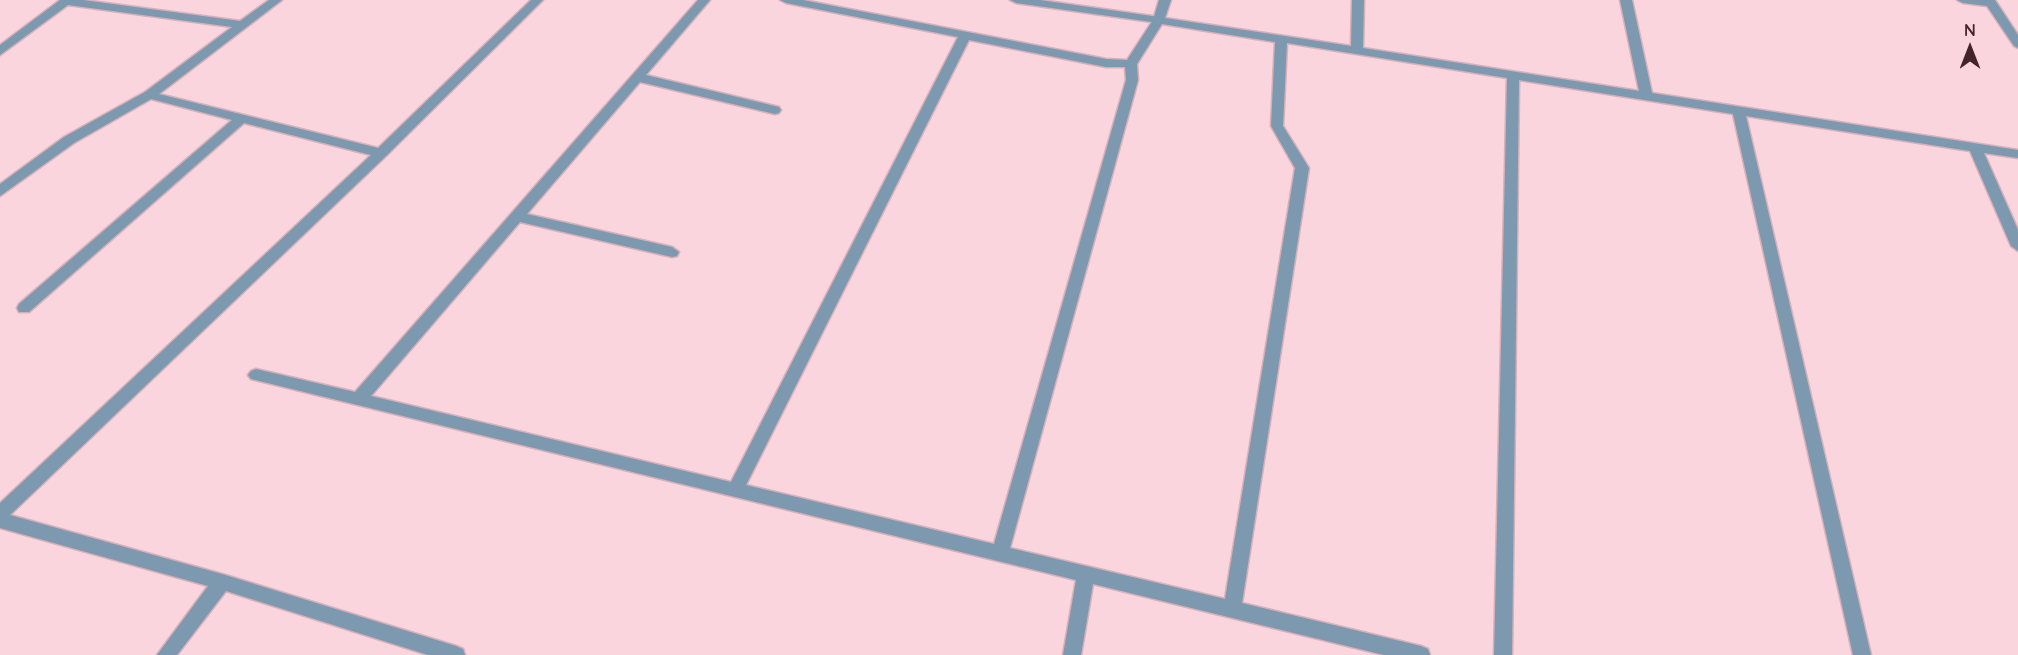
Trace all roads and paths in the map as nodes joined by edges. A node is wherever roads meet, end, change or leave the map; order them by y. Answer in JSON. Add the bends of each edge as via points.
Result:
{"nodes":[{"id":1,"x":276,"y":0,"type":"edge"},
{"id":2,"x":537,"y":0,"type":"edge"},
{"id":3,"x":704,"y":0,"type":"edge"},
{"id":4,"x":786,"y":0,"type":"edge"},
{"id":5,"x":1016,"y":0,"type":"edge"},
{"id":6,"x":1165,"y":0,"type":"edge"},
{"id":7,"x":1358,"y":0,"type":"edge"},
{"id":8,"x":1626,"y":0,"type":"edge"},
{"id":9,"x":1963,"y":0,"type":"edge"},
{"id":10,"x":66,"y":1,"type":"edge"},
{"id":11,"x":1990,"y":1,"type":"edge"},
{"id":12,"x":836,"y":4,"type":"edge"},
{"id":13,"x":1159,"y":20,"type":"junction"},
{"id":14,"x":243,"y":25,"type":"junction"},
{"id":15,"x":966,"y":34,"type":"junction"},
{"id":16,"x":1281,"y":39,"type":"junction"},
{"id":17,"x":2018,"y":45,"type":"edge"},
{"id":18,"x":0,"y":51,"type":"edge"},
{"id":19,"x":1357,"y":51,"type":"junction"},
{"id":20,"x":1131,"y":64,"type":"junction"},
{"id":21,"x":1514,"y":75,"type":"junction"},
{"id":22,"x":637,"y":76,"type":"junction"},
{"id":23,"x":149,"y":94,"type":"junction"},
{"id":24,"x":1646,"y":96,"type":"junction"},
{"id":25,"x":775,"y":110,"type":"dead end"},
{"id":26,"x":1739,"y":111,"type":"junction"},
{"id":27,"x":242,"y":118,"type":"junction"},
{"id":28,"x":1975,"y":147,"type":"junction"},
{"id":29,"x":381,"y":153,"type":"junction"},
{"id":30,"x":2018,"y":154,"type":"edge"},
{"id":31,"x":0,"y":190,"type":"edge"},
{"id":32,"x":517,"y":216,"type":"junction"},
{"id":33,"x":2018,"y":246,"type":"edge"},
{"id":34,"x":672,"y":252,"type":"dead end"},
{"id":35,"x":24,"y":308,"type":"dead end"},
{"id":36,"x":256,"y":375,"type":"dead end"},
{"id":37,"x":358,"y":400,"type":"junction"},
{"id":38,"x":735,"y":490,"type":"junction"},
{"id":39,"x":0,"y":514,"type":"edge"},
{"id":40,"x":0,"y":520,"type":"edge"},
{"id":41,"x":1000,"y":554,"type":"junction"},
{"id":42,"x":1086,"y":575,"type":"junction"},
{"id":43,"x":222,"y":582,"type":"junction"},
{"id":44,"x":1232,"y":610,"type":"junction"},
{"id":45,"x":426,"y":651,"type":"edge"},
{"id":46,"x":166,"y":655,"type":"edge"},
{"id":47,"x":456,"y":655,"type":"edge"},
{"id":48,"x":1072,"y":655,"type":"edge"},
{"id":49,"x":1421,"y":655,"type":"edge"},
{"id":50,"x":1503,"y":655,"type":"edge"},
{"id":51,"x":1862,"y":655,"type":"edge"}],
"edges":[{"from":1,"to":14,"type":"street"},
{"from":2,"to":29,"type":"street"},
{"from":3,"to":22,"type":"street"},
{"from":4,"to":12,"type":"street"},
{"from":5,"to":13,"type":"street"},
{"from":6,"to":13,"type":"street"},
{"from":7,"to":19,"type":"street"},
{"from":8,"to":24,"type":"street"},
{"from":9,"to":11,"type":"street"},
{"from":10,"to":14,"type":"street"},
{"from":10,"to":18,"type":"street"},
{"from":11,"to":17,"type":"street"},
{"from":12,"to":15,"type":"street"},
{"from":13,"to":16,"type":"street"},
{"from":13,"to":20,"type":"street"},
{"from":14,"to":23,"type":"street"},
{"from":15,"to":20,"type":"street","via":[[1106,63]]},
{"from":15,"to":38,"type":"street"},
{"from":16,"to":19,"type":"street"},
{"from":16,"to":44,"type":"street","via":[[1277,126],[1302,168]]},
{"from":19,"to":21,"type":"street"},
{"from":20,"to":41,"type":"street","via":[[1132,80]]},
{"from":21,"to":24,"type":"street"},
{"from":21,"to":50,"type":"street"},
{"from":22,"to":25,"type":"street"},
{"from":22,"to":32,"type":"street"},
{"from":23,"to":27,"type":"street"},
{"from":23,"to":31,"type":"street","via":[[69,140]]},
{"from":24,"to":26,"type":"street"},
{"from":26,"to":28,"type":"street"},
{"from":26,"to":51,"type":"street"},
{"from":27,"to":29,"type":"street"},
{"from":27,"to":35,"type":"street"},
{"from":28,"to":30,"type":"street"},
{"from":28,"to":33,"type":"street"},
{"from":29,"to":39,"type":"street"},
{"from":32,"to":34,"type":"street"},
{"from":32,"to":37,"type":"street"},
{"from":36,"to":37,"type":"street"},
{"from":37,"to":38,"type":"street"},
{"from":38,"to":41,"type":"street"},
{"from":40,"to":43,"type":"street"},
{"from":41,"to":42,"type":"street"},
{"from":42,"to":44,"type":"street"},
{"from":42,"to":48,"type":"street"},
{"from":43,"to":45,"type":"street"},
{"from":43,"to":46,"type":"street"},
{"from":44,"to":49,"type":"street"},
{"from":45,"to":47,"type":"street"}]}
